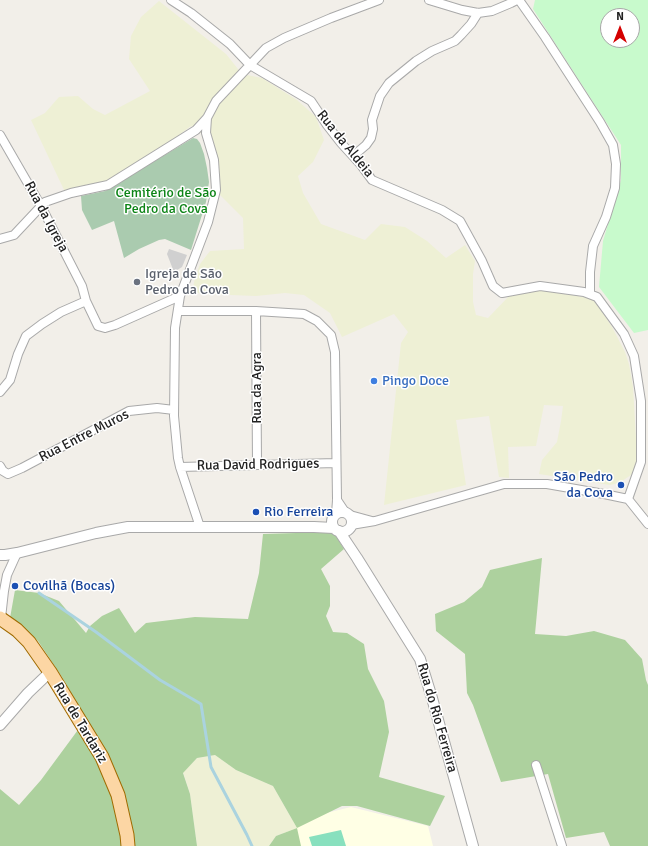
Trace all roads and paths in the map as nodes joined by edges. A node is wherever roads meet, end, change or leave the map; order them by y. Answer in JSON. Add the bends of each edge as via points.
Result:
{"nodes":[{"id":1,"x":171,"y":0,"type":"edge"},
{"id":2,"x":379,"y":0,"type":"edge"},
{"id":3,"x":518,"y":0,"type":"edge"},
{"id":4,"x":433,"y":1,"type":"edge"},
{"id":5,"x":478,"y":13,"type":"junction"},
{"id":6,"x":250,"y":65,"type":"junction"},
{"id":7,"x":207,"y":118,"type":"junction"},
{"id":8,"x":0,"y":135,"type":"edge"},
{"id":9,"x":353,"y":156,"type":"junction"},
{"id":10,"x":41,"y":206,"type":"junction"},
{"id":11,"x":0,"y":240,"type":"edge"},
{"id":12,"x":590,"y":294,"type":"junction"},
{"id":13,"x":180,"y":296,"type":"junction"},
{"id":14,"x":86,"y":301,"type":"junction"},
{"id":15,"x":178,"y":311,"type":"junction"},
{"id":16,"x":256,"y":311,"type":"junction"},
{"id":17,"x":0,"y":392,"type":"edge"},
{"id":18,"x":174,"y":410,"type":"junction"},
{"id":19,"x":336,"y":463,"type":"junction"},
{"id":20,"x":257,"y":465,"type":"junction"},
{"id":21,"x":0,"y":466,"type":"edge"},
{"id":22,"x":180,"y":467,"type":"junction"},
{"id":23,"x":628,"y":499,"type":"junction"},
{"id":24,"x":342,"y":522,"type":"junction"},
{"id":25,"x":648,"y":524,"type":"edge"},
{"id":26,"x":200,"y":527,"type":"junction"},
{"id":27,"x":17,"y":553,"type":"junction"},
{"id":28,"x":0,"y":555,"type":"edge"},
{"id":29,"x":0,"y":618,"type":"edge"},
{"id":30,"x":50,"y":672,"type":"junction"},
{"id":31,"x":0,"y":725,"type":"edge"},
{"id":32,"x":536,"y":765,"type":"dead end"},
{"id":33,"x":128,"y":846,"type":"edge"},
{"id":34,"x":473,"y":846,"type":"edge"},
{"id":35,"x":562,"y":846,"type":"edge"}],
"edges":[{"from":1,"to":6,"type":"street","name":"Rua da Aldeia","via":[[230,44]]},
{"from":2,"to":6,"type":"street","via":[[284,38],[266,48]]},
{"from":3,"to":5,"type":"street","via":[[492,11]]},
{"from":3,"to":12,"type":"street","via":[[545,37],[613,145],[616,164],[615,188],[593,246]]},
{"from":4,"to":5,"type":"street"},
{"from":5,"to":9,"type":"street","via":[[455,41],[416,61],[389,83],[380,96],[372,120],[371,138],[366,146]]},
{"from":6,"to":7,"type":"street","via":[[216,101]]},
{"from":6,"to":9,"type":"street","name":"Rua da Aldeia","via":[[311,101]]},
{"from":7,"to":10,"type":"street","via":[[196,130],[108,185],[71,193],[45,202]]},
{"from":7,"to":13,"type":"street","via":[[206,133],[214,160],[216,190],[208,222]]},
{"from":8,"to":10,"type":"street","name":"Rua da Igreja"},
{"from":9,"to":12,"type":"street","name":"Rua da Aldeia","via":[[372,180],[442,210],[460,222],[493,286],[502,293],[540,286]]},
{"from":10,"to":11,"type":"street","via":[[14,235]]},
{"from":10,"to":14,"type":"street","name":"Rua da Igreja","via":[[82,286]]},
{"from":12,"to":23,"type":"street","name":"Rua da Aldeia","via":[[597,296],[624,334],[634,356],[641,401],[641,462]]},
{"from":13,"to":14,"type":"street","name":"Rua da Igreja","via":[[105,328],[98,326]]},
{"from":13,"to":15,"type":"street"},
{"from":14,"to":17,"type":"street","via":[[61,312],[26,336],[10,380]]},
{"from":15,"to":16,"type":"street"},
{"from":15,"to":18,"type":"street","via":[[175,328]]},
{"from":16,"to":19,"type":"street","via":[[304,314],[317,321],[331,336],[335,352]]},
{"from":16,"to":20,"type":"street","name":"Rua da Agra"},
{"from":18,"to":21,"type":"street","name":"Rua Entre Muros","via":[[157,408],[129,411],[8,474],[3,472]]},
{"from":18,"to":22,"type":"street"},
{"from":19,"to":20,"type":"street","name":"Rua David Rodrigues"},
{"from":19,"to":24,"type":"street","via":[[337,500]]},
{"from":20,"to":22,"type":"street","name":"Rua David Rodrigues"},
{"from":22,"to":26,"type":"street"},
{"from":23,"to":24,"type":"street","via":[[547,484],[504,484],[375,521]]},
{"from":23,"to":25,"type":"street"},
{"from":24,"to":26,"type":"street","via":[[314,527]]},
{"from":24,"to":34,"type":"street","name":"Rua do Rio Ferreira","via":[[357,558],[420,659]]},
{"from":26,"to":27,"type":"street","via":[[128,527]]},
{"from":27,"to":28,"type":"street"},
{"from":27,"to":29,"type":"street","via":[[7,575]]},
{"from":29,"to":30,"type":"main road","name":"Rua de Tardariz","via":[[29,642]]},
{"from":30,"to":31,"type":"street"},
{"from":30,"to":33,"type":"main road","name":"Rua de Tardariz","via":[[102,757],[118,795]]},
{"from":32,"to":35,"type":"street"}]}
